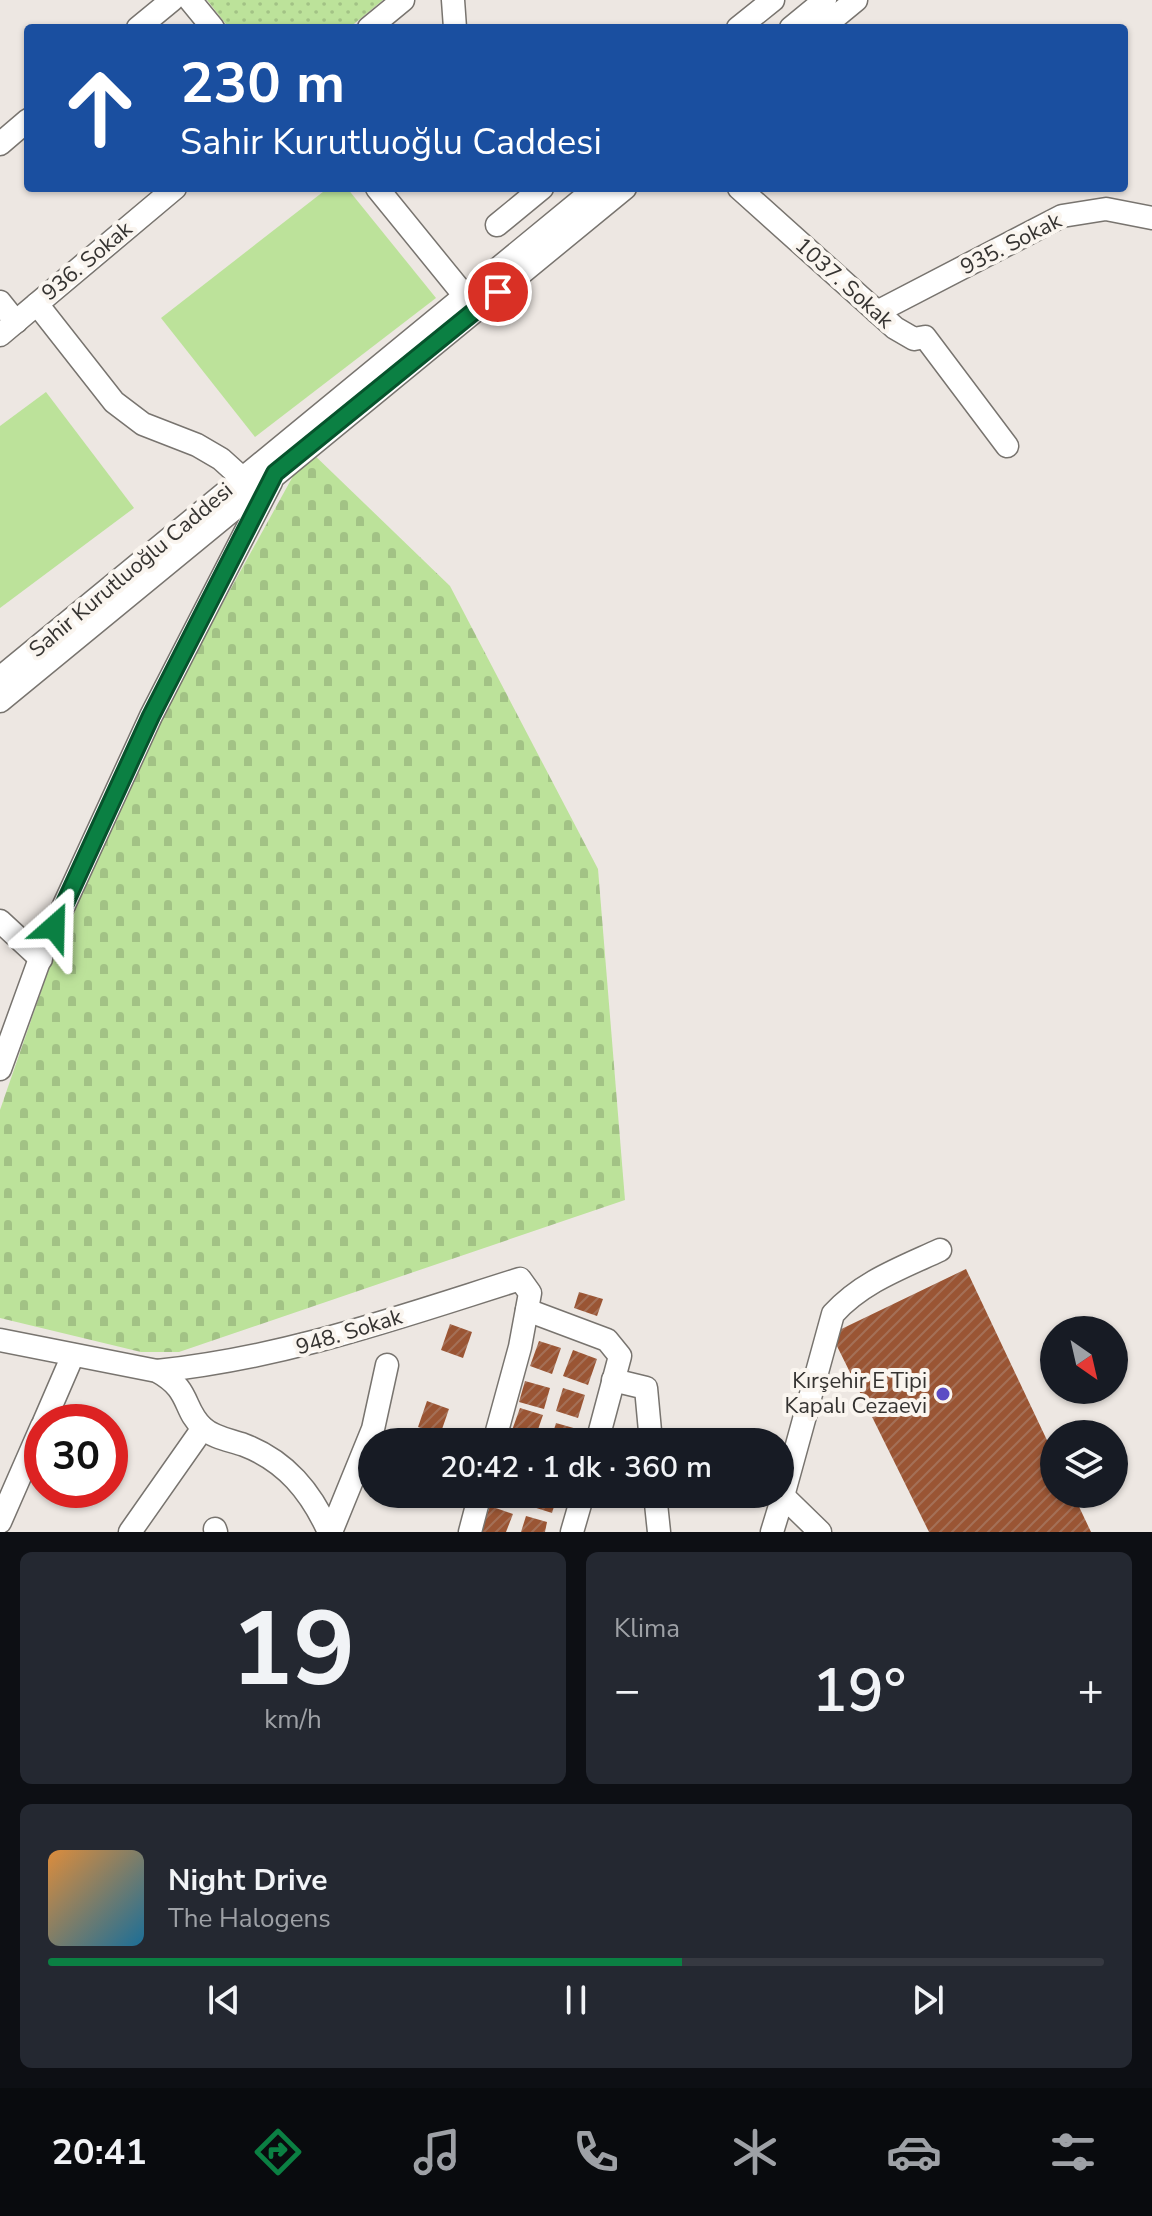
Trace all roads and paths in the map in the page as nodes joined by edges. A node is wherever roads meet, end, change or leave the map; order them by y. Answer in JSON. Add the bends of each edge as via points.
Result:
{"nodes":[{"id":1,"x":172,"y":0,"type":"edge"},
{"id":2,"x":190,"y":0,"type":"edge"},
{"id":3,"x":403,"y":0,"type":"edge"},
{"id":4,"x":453,"y":0,"type":"edge"},
{"id":5,"x":773,"y":0,"type":"edge"},
{"id":6,"x":825,"y":0,"type":"edge"},
{"id":7,"x":856,"y":0,"type":"edge"},
{"id":8,"x":143,"y":24,"type":"edge"},
{"id":9,"x":210,"y":24,"type":"edge"},
{"id":10,"x":374,"y":24,"type":"edge"},
{"id":11,"x":455,"y":24,"type":"edge"},
{"id":12,"x":743,"y":24,"type":"edge"},
{"id":13,"x":796,"y":24,"type":"edge"},
{"id":14,"x":827,"y":24,"type":"edge"},
{"id":15,"x":24,"y":123,"type":"edge"},
{"id":16,"x":0,"y":144,"type":"edge"},
{"id":17,"x":170,"y":192,"type":"edge"},
{"id":18,"x":380,"y":192,"type":"edge"},
{"id":19,"x":537,"y":192,"type":"edge"},
{"id":20,"x":592,"y":192,"type":"edge"},
{"id":21,"x":620,"y":192,"type":"edge"},
{"id":22,"x":743,"y":192,"type":"edge"},
{"id":23,"x":1152,"y":218,"type":"edge"},
{"id":24,"x":497,"y":225,"type":"dead end"},
{"id":25,"x":0,"y":302,"type":"edge"},
{"id":26,"x":470,"y":302,"type":"junction"},
{"id":27,"x":37,"y":304,"type":"junction"},
{"id":28,"x":877,"y":312,"type":"junction"},
{"id":29,"x":8,"y":329,"type":"edge"},
{"id":30,"x":1007,"y":446,"type":"dead end"},
{"id":31,"x":275,"y":473,"type":"junction"},
{"id":32,"x":242,"y":478,"type":"junction"},
{"id":33,"x":0,"y":678,"type":"edge"},
{"id":34,"x":0,"y":701,"type":"edge"},
{"id":35,"x":0,"y":921,"type":"edge"},
{"id":36,"x":41,"y":959,"type":"junction"},
{"id":37,"x":0,"y":1069,"type":"edge"},
{"id":38,"x":940,"y":1250,"type":"dead end"},
{"id":39,"x":529,"y":1301,"type":"junction"},
{"id":40,"x":0,"y":1340,"type":"edge"},
{"id":41,"x":73,"y":1355,"type":"junction"},
{"id":42,"x":387,"y":1365,"type":"dead end"},
{"id":43,"x":157,"y":1371,"type":"junction"},
{"id":44,"x":613,"y":1380,"type":"junction"},
{"id":45,"x":52,"y":1404,"type":"edge"},
{"id":46,"x":203,"y":1428,"type":"junction"},
{"id":47,"x":497,"y":1428,"type":"edge"},
{"id":48,"x":601,"y":1428,"type":"edge"},
{"id":49,"x":650,"y":1428,"type":"edge"},
{"id":50,"x":794,"y":1456,"type":"edge"},
{"id":51,"x":24,"y":1467,"type":"edge"},
{"id":52,"x":318,"y":1507,"type":"junction"},
{"id":53,"x":794,"y":1507,"type":"edge"},
{"id":54,"x":476,"y":1508,"type":"edge"},
{"id":55,"x":579,"y":1508,"type":"edge"},
{"id":56,"x":656,"y":1508,"type":"edge"},
{"id":57,"x":779,"y":1508,"type":"edge"},
{"id":58,"x":0,"y":1522,"type":"edge"},
{"id":59,"x":130,"y":1532,"type":"edge"},
{"id":60,"x":309,"y":1532,"type":"edge"},
{"id":61,"x":330,"y":1532,"type":"edge"},
{"id":62,"x":470,"y":1532,"type":"edge"},
{"id":63,"x":572,"y":1532,"type":"edge"},
{"id":64,"x":659,"y":1532,"type":"edge"},
{"id":65,"x":772,"y":1532,"type":"edge"},
{"id":66,"x":820,"y":1532,"type":"edge"}],
"edges":[{"from":1,"to":8,"type":"street"},
{"from":2,"to":9,"type":"street"},
{"from":3,"to":10,"type":"street"},
{"from":4,"to":11,"type":"street"},
{"from":5,"to":12,"type":"street"},
{"from":6,"to":13,"type":"street"},
{"from":7,"to":14,"type":"street"},
{"from":15,"to":16,"type":"street"},
{"from":17,"to":27,"type":"street","name":"936. Sokak"},
{"from":18,"to":26,"type":"street"},
{"from":19,"to":24,"type":"street"},
{"from":20,"to":26,"type":"street","name":"Sahir Kurutluoğlu Caddesi"},
{"from":21,"to":26,"type":"street","name":"Sahir Kurutluoğlu Caddesi"},
{"from":22,"to":28,"type":"street","name":"1037. Sokak"},
{"from":23,"to":28,"type":"street","name":"935. Sokak","via":[[1106,209],[1062,216]]},
{"from":25,"to":29,"type":"street"},
{"from":26,"to":31,"type":"street","name":"Sahir Kurutluoğlu Caddesi"},
{"from":26,"to":32,"type":"street","name":"Sahir Kurutluoğlu Caddesi"},
{"from":27,"to":29,"type":"street","name":"936. Sokak"},
{"from":27,"to":32,"type":"street","via":[[114,402],[143,424],[209,452]]},
{"from":28,"to":30,"type":"street","name":"1037. Sokak","via":[[905,336],[925,337]]},
{"from":31,"to":34,"type":"street","name":"Sahir Kurutluoğlu Caddesi"},
{"from":31,"to":36,"type":"street","via":[[151,716]]},
{"from":32,"to":33,"type":"street","name":"Sahir Kurutluoğlu Caddesi"},
{"from":35,"to":36,"type":"street"},
{"from":36,"to":37,"type":"street"},
{"from":38,"to":50,"type":"street","via":[[872,1282],[833,1314]]},
{"from":39,"to":43,"type":"street","name":"948. Sokak","via":[[520,1279],[304,1347]]},
{"from":39,"to":44,"type":"street","via":[[607,1340],[620,1356]]},
{"from":39,"to":47,"type":"street"},
{"from":40,"to":41,"type":"street"},
{"from":41,"to":43,"type":"street"},
{"from":41,"to":45,"type":"street"},
{"from":42,"to":61,"type":"street","via":[[373,1429]]},
{"from":43,"to":46,"type":"street","via":[[185,1394]]},
{"from":44,"to":48,"type":"street"},
{"from":44,"to":49,"type":"street","via":[[646,1388]]},
{"from":46,"to":52,"type":"street","via":[[266,1455],[289,1472]]},
{"from":46,"to":59,"type":"street"},
{"from":51,"to":58,"type":"street"},
{"from":52,"to":60,"type":"street"},
{"from":52,"to":61,"type":"street"},
{"from":53,"to":66,"type":"street"},
{"from":54,"to":62,"type":"street"},
{"from":55,"to":63,"type":"street"},
{"from":56,"to":64,"type":"street"},
{"from":57,"to":65,"type":"street"}]}
